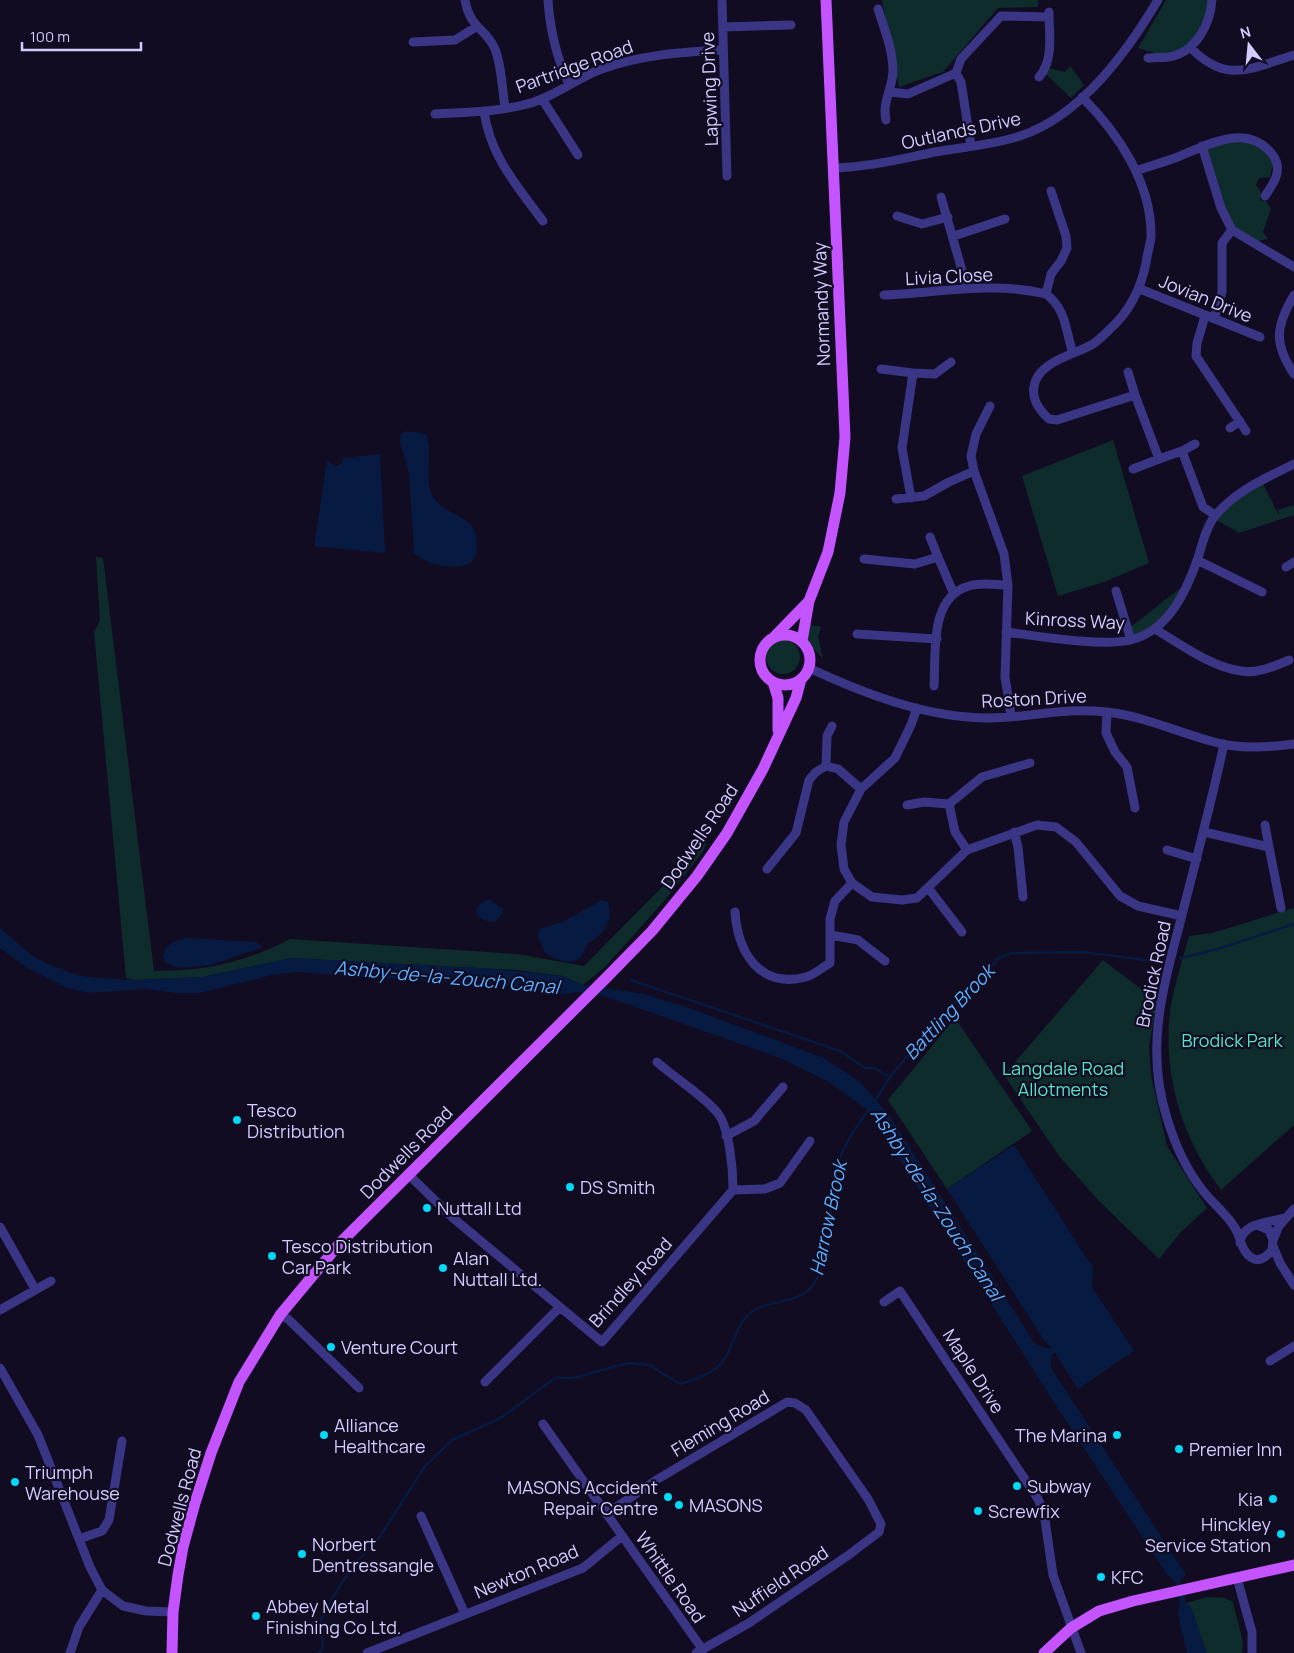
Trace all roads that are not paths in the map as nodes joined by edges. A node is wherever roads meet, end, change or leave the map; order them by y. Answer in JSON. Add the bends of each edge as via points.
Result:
{"nodes":[{"id":1,"x":465,"y":0,"type":"edge"},
{"id":2,"x":548,"y":0,"type":"edge"},
{"id":3,"x":722,"y":0,"type":"edge"},
{"id":4,"x":826,"y":0,"type":"edge"},
{"id":5,"x":1158,"y":0,"type":"edge"},
{"id":6,"x":1212,"y":0,"type":"edge"},
{"id":7,"x":878,"y":9,"type":"dead end"},
{"id":8,"x":791,"y":25,"type":"dead end"},
{"id":9,"x":723,"y":27,"type":"junction"},
{"id":10,"x":476,"y":28,"type":"junction"},
{"id":11,"x":413,"y":42,"type":"dead end"},
{"id":12,"x":1190,"y":47,"type":"junction"},
{"id":13,"x":723,"y":50,"type":"junction"},
{"id":14,"x":1294,"y":55,"type":"edge"},
{"id":15,"x":1148,"y":58,"type":"dead end"},
{"id":16,"x":956,"y":73,"type":"junction"},
{"id":17,"x":1039,"y":77,"type":"dead end"},
{"id":18,"x":569,"y":84,"type":"junction"},
{"id":19,"x":890,"y":92,"type":"junction"},
{"id":20,"x":1082,"y":97,"type":"junction"},
{"id":21,"x":542,"y":99,"type":"junction"},
{"id":22,"x":505,"y":107,"type":"junction"},
{"id":23,"x":484,"y":111,"type":"junction"},
{"id":24,"x":435,"y":114,"type":"dead end"},
{"id":25,"x":886,"y":120,"type":"dead end"},
{"id":26,"x":971,"y":146,"type":"junction"},
{"id":27,"x":1202,"y":146,"type":"junction"},
{"id":28,"x":578,"y":155,"type":"dead end"},
{"id":29,"x":834,"y":168,"type":"junction"},
{"id":30,"x":1136,"y":171,"type":"junction"},
{"id":31,"x":727,"y":176,"type":"dead end"},
{"id":32,"x":1051,"y":191,"type":"dead end"},
{"id":33,"x":1265,"y":196,"type":"dead end"},
{"id":34,"x":941,"y":197,"type":"dead end"},
{"id":35,"x":897,"y":216,"type":"dead end"},
{"id":36,"x":948,"y":216,"type":"junction"},
{"id":37,"x":1004,"y":219,"type":"dead end"},
{"id":38,"x":542,"y":221,"type":"dead end"},
{"id":39,"x":1232,"y":230,"type":"junction"},
{"id":40,"x":954,"y":236,"type":"junction"},
{"id":41,"x":1294,"y":267,"type":"edge"},
{"id":42,"x":967,"y":288,"type":"junction"},
{"id":43,"x":1140,"y":289,"type":"junction"},
{"id":44,"x":1046,"y":294,"type":"junction"},
{"id":45,"x":1294,"y":295,"type":"edge"},
{"id":46,"x":884,"y":296,"type":"dead end"},
{"id":47,"x":1209,"y":318,"type":"junction"},
{"id":48,"x":1260,"y":337,"type":"dead end"},
{"id":49,"x":1074,"y":353,"type":"junction"},
{"id":50,"x":951,"y":362,"type":"dead end"},
{"id":51,"x":881,"y":369,"type":"dead end"},
{"id":52,"x":1128,"y":372,"type":"dead end"},
{"id":53,"x":913,"y":373,"type":"junction"},
{"id":54,"x":1294,"y":374,"type":"edge"},
{"id":55,"x":1135,"y":395,"type":"junction"},
{"id":56,"x":990,"y":406,"type":"dead end"},
{"id":57,"x":1240,"y":421,"type":"junction"},
{"id":58,"x":1230,"y":428,"type":"dead end"},
{"id":59,"x":1246,"y":431,"type":"dead end"},
{"id":60,"x":1195,"y":444,"type":"dead end"},
{"id":61,"x":1182,"y":451,"type":"junction"},
{"id":62,"x":1159,"y":458,"type":"junction"},
{"id":63,"x":1294,"y":464,"type":"edge"},
{"id":64,"x":1132,"y":469,"type":"dead end"},
{"id":65,"x":974,"y":471,"type":"junction"},
{"id":66,"x":911,"y":498,"type":"junction"},
{"id":67,"x":896,"y":500,"type":"dead end"},
{"id":68,"x":1215,"y":515,"type":"junction"},
{"id":69,"x":930,"y":537,"type":"dead end"},
{"id":70,"x":938,"y":557,"type":"junction"},
{"id":71,"x":864,"y":558,"type":"dead end"},
{"id":72,"x":1197,"y":560,"type":"junction"},
{"id":73,"x":1008,"y":585,"type":"junction"},
{"id":74,"x":1116,"y":591,"type":"dead end"},
{"id":75,"x":953,"y":592,"type":"junction"},
{"id":76,"x":1262,"y":592,"type":"dead end"},
{"id":77,"x":808,"y":601,"type":"junction"},
{"id":78,"x":1155,"y":629,"type":"junction"},
{"id":79,"x":1006,"y":632,"type":"junction"},
{"id":80,"x":857,"y":634,"type":"dead end"},
{"id":81,"x":774,"y":637,"type":"junction"},
{"id":82,"x":937,"y":639,"type":"junction"},
{"id":83,"x":1131,"y":640,"type":"junction"},
{"id":84,"x":802,"y":641,"type":"junction"},
{"id":85,"x":1289,"y":660,"type":"dead end"},
{"id":86,"x":809,"y":668,"type":"junction"},
{"id":87,"x":801,"y":679,"type":"junction"},
{"id":88,"x":773,"y":682,"type":"junction"},
{"id":89,"x":934,"y":686,"type":"dead end"},
{"id":90,"x":917,"y":708,"type":"junction"},
{"id":91,"x":1107,"y":712,"type":"junction"},
{"id":92,"x":1011,"y":716,"type":"junction"},
{"id":93,"x":832,"y":726,"type":"dead end"},
{"id":94,"x":778,"y":734,"type":"junction"},
{"id":95,"x":1224,"y":744,"type":"junction"},
{"id":96,"x":1294,"y":744,"type":"edge"},
{"id":97,"x":1030,"y":763,"type":"dead end"},
{"id":98,"x":826,"y":766,"type":"junction"},
{"id":99,"x":861,"y":789,"type":"junction"},
{"id":100,"x":949,"y":804,"type":"junction"},
{"id":101,"x":907,"y":805,"type":"dead end"},
{"id":102,"x":1135,"y":808,"type":"dead end"},
{"id":103,"x":1265,"y":825,"type":"dead end"},
{"id":104,"x":1014,"y":832,"type":"junction"},
{"id":105,"x":1204,"y":832,"type":"junction"},
{"id":106,"x":1269,"y":847,"type":"junction"},
{"id":107,"x":967,"y":850,"type":"junction"},
{"id":108,"x":1167,"y":850,"type":"dead end"},
{"id":109,"x":1196,"y":858,"type":"junction"},
{"id":110,"x":767,"y":869,"type":"dead end"},
{"id":111,"x":852,"y":883,"type":"junction"},
{"id":112,"x":929,"y":889,"type":"junction"},
{"id":113,"x":1023,"y":897,"type":"dead end"},
{"id":114,"x":1280,"y":908,"type":"dead end"},
{"id":115,"x":735,"y":912,"type":"dead end"},
{"id":116,"x":1182,"y":916,"type":"junction"},
{"id":117,"x":962,"y":932,"type":"dead end"},
{"id":118,"x":831,"y":935,"type":"junction"},
{"id":119,"x":885,"y":961,"type":"dead end"},
{"id":120,"x":657,"y":1062,"type":"dead end"},
{"id":121,"x":783,"y":1087,"type":"dead end"},
{"id":122,"x":726,"y":1136,"type":"junction"},
{"id":123,"x":810,"y":1141,"type":"dead end"},
{"id":124,"x":408,"y":1174,"type":"junction"},
{"id":125,"x":733,"y":1190,"type":"junction"},
{"id":126,"x":1294,"y":1209,"type":"edge"},
{"id":127,"x":1284,"y":1218,"type":"junction"},
{"id":128,"x":1232,"y":1225,"type":"junction"},
{"id":129,"x":1257,"y":1226,"type":"junction"},
{"id":130,"x":0,"y":1227,"type":"edge"},
{"id":131,"x":1245,"y":1231,"type":"junction"},
{"id":132,"x":1273,"y":1243,"type":"junction"},
{"id":133,"x":1240,"y":1244,"type":"junction"},
{"id":134,"x":1268,"y":1255,"type":"junction"},
{"id":135,"x":1280,"y":1263,"type":"junction"},
{"id":136,"x":51,"y":1281,"type":"dead end"},
{"id":137,"x":1294,"y":1285,"type":"edge"},
{"id":138,"x":35,"y":1289,"type":"junction"},
{"id":139,"x":884,"y":1302,"type":"dead end"},
{"id":140,"x":560,"y":1307,"type":"junction"},
{"id":141,"x":0,"y":1310,"type":"edge"},
{"id":142,"x":280,"y":1315,"type":"junction"},
{"id":143,"x":1294,"y":1346,"type":"edge"},
{"id":144,"x":1270,"y":1361,"type":"dead end"},
{"id":145,"x":0,"y":1368,"type":"edge"},
{"id":146,"x":485,"y":1382,"type":"dead end"},
{"id":147,"x":359,"y":1388,"type":"dead end"},
{"id":148,"x":543,"y":1424,"type":"dead end"},
{"id":149,"x":122,"y":1441,"type":"dead end"},
{"id":150,"x":606,"y":1514,"type":"junction"},
{"id":151,"x":421,"y":1516,"type":"dead end"},
{"id":152,"x":879,"y":1532,"type":"joint"},
{"id":153,"x":622,"y":1536,"type":"junction"},
{"id":154,"x":79,"y":1539,"type":"junction"},
{"id":155,"x":1294,"y":1565,"type":"edge"},
{"id":156,"x":1238,"y":1578,"type":"junction"},
{"id":157,"x":102,"y":1590,"type":"junction"},
{"id":158,"x":173,"y":1612,"type":"junction"},
{"id":159,"x":465,"y":1614,"type":"junction"},
{"id":160,"x":1071,"y":1628,"type":"junction"},
{"id":161,"x":367,"y":1652,"type":"edge"},
{"id":162,"x":700,"y":1652,"type":"edge"},
{"id":163,"x":70,"y":1653,"type":"edge"},
{"id":164,"x":172,"y":1653,"type":"edge"},
{"id":165,"x":1044,"y":1653,"type":"edge"},
{"id":166,"x":1081,"y":1653,"type":"edge"},
{"id":167,"x":1252,"y":1653,"type":"edge"}],
"edges":[{"from":1,"to":10,"type":"street","via":[[467,12]]},
{"from":2,"to":18,"type":"street","via":[[554,47]]},
{"from":3,"to":9,"type":"street","name":"Lapwing Drive"},
{"from":4,"to":29,"type":"main road","name":"Normandy Way"},
{"from":5,"to":20,"type":"street","name":"Outlands Drive","via":[[1118,60]]},
{"from":6,"to":12,"type":"street","via":[[1207,24]]},
{"from":7,"to":19,"type":"street","via":[[893,69]]},
{"from":8,"to":9,"type":"street"},
{"from":9,"to":13,"type":"street","name":"Lapwing Drive"},
{"from":10,"to":11,"type":"street","via":[[455,40]]},
{"from":10,"to":22,"type":"street","via":[[494,48]]},
{"from":12,"to":14,"type":"street","via":[[1212,66],[1225,70],[1242,71]]},
{"from":12,"to":15,"type":"street","via":[[1168,57]]},
{"from":13,"to":18,"type":"street","name":"Partridge Road","via":[[671,53],[625,62]]},
{"from":13,"to":31,"type":"street","name":"Lapwing Drive"},
{"from":16,"to":17,"type":"street","via":[[961,59],[1001,16],[1049,15],[1049,57],[1046,70]]},
{"from":16,"to":19,"type":"street","via":[[908,94]]},
{"from":16,"to":26,"type":"street","via":[[961,82]]},
{"from":18,"to":21,"type":"street","name":"Partridge Road"},
{"from":19,"to":25,"type":"street","via":[[883,106]]},
{"from":20,"to":26,"type":"street","name":"Outlands Drive","via":[[1034,131]]},
{"from":20,"to":30,"type":"street","via":[[1121,143]]},
{"from":21,"to":22,"type":"street","name":"Partridge Road"},
{"from":21,"to":28,"type":"street"},
{"from":22,"to":23,"type":"street","name":"Partridge Road"},
{"from":23,"to":24,"type":"street","name":"Partridge Road"},
{"from":23,"to":38,"type":"street","via":[[494,152]]},
{"from":26,"to":29,"type":"street","name":"Outlands Drive","via":[[892,162]]},
{"from":27,"to":30,"type":"street"},
{"from":27,"to":33,"type":"street","via":[[1239,137],[1262,144],[1274,157],[1278,175]]},
{"from":27,"to":39,"type":"street","via":[[1221,208]]},
{"from":29,"to":77,"type":"main road","name":"Normandy Way","via":[[845,437],[840,493],[828,552]]},
{"from":30,"to":43,"type":"street","via":[[1148,207],[1151,238]]},
{"from":32,"to":44,"type":"street","via":[[1066,236],[1066,248],[1051,274]]},
{"from":34,"to":36,"type":"street"},
{"from":35,"to":36,"type":"street","via":[[922,224]]},
{"from":36,"to":40,"type":"street"},
{"from":37,"to":40,"type":"street"},
{"from":39,"to":41,"type":"street"},
{"from":39,"to":47,"type":"street","via":[[1222,243],[1222,292]]},
{"from":40,"to":42,"type":"street"},
{"from":42,"to":44,"type":"street","name":"Livia Close","via":[[1030,290]]},
{"from":42,"to":46,"type":"street","name":"Livia Close"},
{"from":43,"to":47,"type":"street","name":"Jovian Drive"},
{"from":43,"to":49,"type":"street","via":[[1112,328],[1093,344]]},
{"from":44,"to":49,"type":"street","via":[[1056,301],[1063,313]]},
{"from":45,"to":54,"type":"street","via":[[1286,310],[1278,345]]},
{"from":47,"to":48,"type":"street","name":"Jovian Drive"},
{"from":47,"to":57,"type":"street","via":[[1197,342],[1196,356]]},
{"from":49,"to":55,"type":"street","via":[[1046,366],[1032,388],[1035,402],[1049,419],[1057,420]]},
{"from":50,"to":53,"type":"street","via":[[935,374]]},
{"from":51,"to":53,"type":"street"},
{"from":52,"to":55,"type":"street"},
{"from":53,"to":66,"type":"street","via":[[902,448]]},
{"from":55,"to":62,"type":"street"},
{"from":56,"to":65,"type":"street","via":[[976,434],[971,456]]},
{"from":57,"to":58,"type":"street"},
{"from":57,"to":59,"type":"street"},
{"from":60,"to":61,"type":"street"},
{"from":61,"to":62,"type":"street"},
{"from":61,"to":68,"type":"street","via":[[1202,507]]},
{"from":62,"to":64,"type":"street"},
{"from":63,"to":68,"type":"street","name":"Kinross Way","via":[[1255,483]]},
{"from":65,"to":66,"type":"street","via":[[924,496]]},
{"from":65,"to":73,"type":"street","via":[[1004,554]]},
{"from":66,"to":67,"type":"street"},
{"from":68,"to":72,"type":"street","name":"Kinross Way"},
{"from":69,"to":70,"type":"street"},
{"from":70,"to":71,"type":"street","via":[[915,564]]},
{"from":70,"to":75,"type":"street"},
{"from":72,"to":76,"type":"street"},
{"from":72,"to":78,"type":"street","name":"Kinross Way","via":[[1181,599]]},
{"from":73,"to":75,"type":"street","via":[[971,585]]},
{"from":73,"to":79,"type":"street"},
{"from":74,"to":83,"type":"street"},
{"from":75,"to":82,"type":"street","via":[[941,611]]},
{"from":77,"to":81,"type":"main road","name":"Normandy Way"},
{"from":77,"to":84,"type":"main road","name":"Normandy Way"},
{"from":78,"to":83,"type":"street","name":"Kinross Way"},
{"from":78,"to":85,"type":"street","via":[[1222,666],[1242,672],[1269,668]]},
{"from":79,"to":83,"type":"street","name":"Kinross Way","via":[[1109,642]]},
{"from":79,"to":92,"type":"street","via":[[1005,677]]},
{"from":80,"to":82,"type":"street"},
{"from":81,"to":84,"type":"main road","via":[[789,635]]},
{"from":81,"to":88,"type":"main road","via":[[763,647],[759,662]]},
{"from":82,"to":89,"type":"street"},
{"from":84,"to":86,"type":"main road","via":[[810,654]]},
{"from":86,"to":87,"type":"main road"},
{"from":86,"to":90,"type":"street","name":"Roston Drive"},
{"from":87,"to":88,"type":"main road","via":[[787,685]]},
{"from":87,"to":94,"type":"main road","name":"Dodwells Road","via":[[796,698]]},
{"from":88,"to":94,"type":"main road","name":"Dodwells Road","via":[[778,698]]},
{"from":90,"to":92,"type":"street","name":"Roston Drive","via":[[958,718]]},
{"from":90,"to":99,"type":"street","via":[[895,758]]},
{"from":91,"to":92,"type":"street","name":"Roston Drive","via":[[1062,710]]},
{"from":91,"to":95,"type":"street","name":"Roston Drive","via":[[1146,720]]},
{"from":91,"to":102,"type":"street","via":[[1106,733],[1126,767]]},
{"from":93,"to":98,"type":"street","via":[[827,736]]},
{"from":94,"to":124,"type":"main road","name":"Dodwells Road","via":[[763,769],[727,833],[652,931]]},
{"from":95,"to":96,"type":"street","name":"Roston Drive"},
{"from":95,"to":105,"type":"street","name":"Brodick Road"},
{"from":97,"to":100,"type":"street","via":[[982,777]]},
{"from":98,"to":99,"type":"street","via":[[838,769]]},
{"from":98,"to":110,"type":"street","via":[[809,780],[796,834]]},
{"from":99,"to":111,"type":"street","via":[[844,822],[841,845],[844,869]]},
{"from":100,"to":101,"type":"street","via":[[924,802]]},
{"from":100,"to":107,"type":"street","via":[[955,832]]},
{"from":103,"to":106,"type":"street"},
{"from":104,"to":107,"type":"street"},
{"from":104,"to":113,"type":"street"},
{"from":104,"to":116,"type":"street","via":[[1036,825],[1056,827],[1076,842],[1120,896],[1138,906]]},
{"from":105,"to":106,"type":"street"},
{"from":105,"to":109,"type":"street","name":"Brodick Road"},
{"from":106,"to":114,"type":"street"},
{"from":107,"to":112,"type":"street"},
{"from":108,"to":109,"type":"street"},
{"from":109,"to":116,"type":"street","name":"Brodick Road"},
{"from":111,"to":112,"type":"street","via":[[872,896],[902,900],[917,898]]},
{"from":111,"to":118,"type":"street","via":[[835,901],[830,919]]},
{"from":112,"to":117,"type":"street"},
{"from":115,"to":118,"type":"street","via":[[736,930],[743,951],[756,968],[779,979],[807,977],[830,963]]},
{"from":116,"to":128,"type":"street","name":"Brodick Road","via":[[1157,1020],[1155,1058],[1158,1081],[1166,1117],[1188,1169]]},
{"from":118,"to":119,"type":"street","via":[[858,940]]},
{"from":120,"to":122,"type":"street","via":[[717,1112]]},
{"from":121,"to":122,"type":"street","via":[[754,1122]]},
{"from":122,"to":125,"type":"street"},
{"from":123,"to":125,"type":"street","via":[[780,1183],[764,1189]]},
{"from":124,"to":140,"type":"street","name":"Brindley Road","via":[[453,1218]]},
{"from":124,"to":142,"type":"main road","name":"Dodwells Road","via":[[340,1243]]},
{"from":125,"to":140,"type":"street","name":"Brindley Road","via":[[602,1342]]},
{"from":126,"to":127,"type":"street"},
{"from":127,"to":129,"type":"street"},
{"from":127,"to":132,"type":"street"},
{"from":128,"to":131,"type":"street","name":"Brodick Road"},
{"from":128,"to":133,"type":"street","name":"Brodick Road"},
{"from":129,"to":131,"type":"street"},
{"from":129,"to":132,"type":"street","via":[[1269,1230]]},
{"from":130,"to":138,"type":"street"},
{"from":131,"to":133,"type":"street"},
{"from":132,"to":134,"type":"street"},
{"from":132,"to":135,"type":"street"},
{"from":133,"to":134,"type":"street","via":[[1245,1254],[1253,1258]]},
{"from":134,"to":135,"type":"street"},
{"from":135,"to":137,"type":"street"},
{"from":136,"to":138,"type":"street"},
{"from":138,"to":141,"type":"street"},
{"from":139,"to":160,"type":"street","name":"Maple Drive","via":[[900,1291],[1038,1499],[1044,1513],[1053,1575]]},
{"from":140,"to":146,"type":"street"},
{"from":142,"to":147,"type":"street"},
{"from":142,"to":158,"type":"main road","name":"Dodwells Road","via":[[239,1382],[211,1452],[183,1547]]},
{"from":143,"to":144,"type":"street"},
{"from":145,"to":154,"type":"street","via":[[38,1435]]},
{"from":148,"to":150,"type":"street","name":"Whittle Road"},
{"from":149,"to":154,"type":"street","via":[[109,1521],[102,1531]]},
{"from":150,"to":152,"type":"street","name":"Fleming Road","via":[[759,1418],[791,1402],[806,1410],[868,1499],[881,1524]]},
{"from":150,"to":153,"type":"street","name":"Whittle Road"},
{"from":151,"to":159,"type":"street","name":"Newton Road"},
{"from":152,"to":162,"type":"street","name":"Nuffield Road"},
{"from":153,"to":159,"type":"street","name":"Newton Road","via":[[583,1568]]},
{"from":153,"to":162,"type":"street","name":"Whittle Road"},
{"from":154,"to":157,"type":"street"},
{"from":155,"to":156,"type":"main road"},
{"from":156,"to":160,"type":"main road","via":[[1099,1611]]},
{"from":156,"to":167,"type":"street","via":[[1252,1632]]},
{"from":157,"to":158,"type":"street","via":[[123,1606]]},
{"from":157,"to":163,"type":"street","via":[[79,1627]]},
{"from":158,"to":164,"type":"main road","name":"Dodwells Road"},
{"from":159,"to":161,"type":"street","name":"Newton Road"},
{"from":160,"to":165,"type":"main road"},
{"from":160,"to":166,"type":"street"}]}
